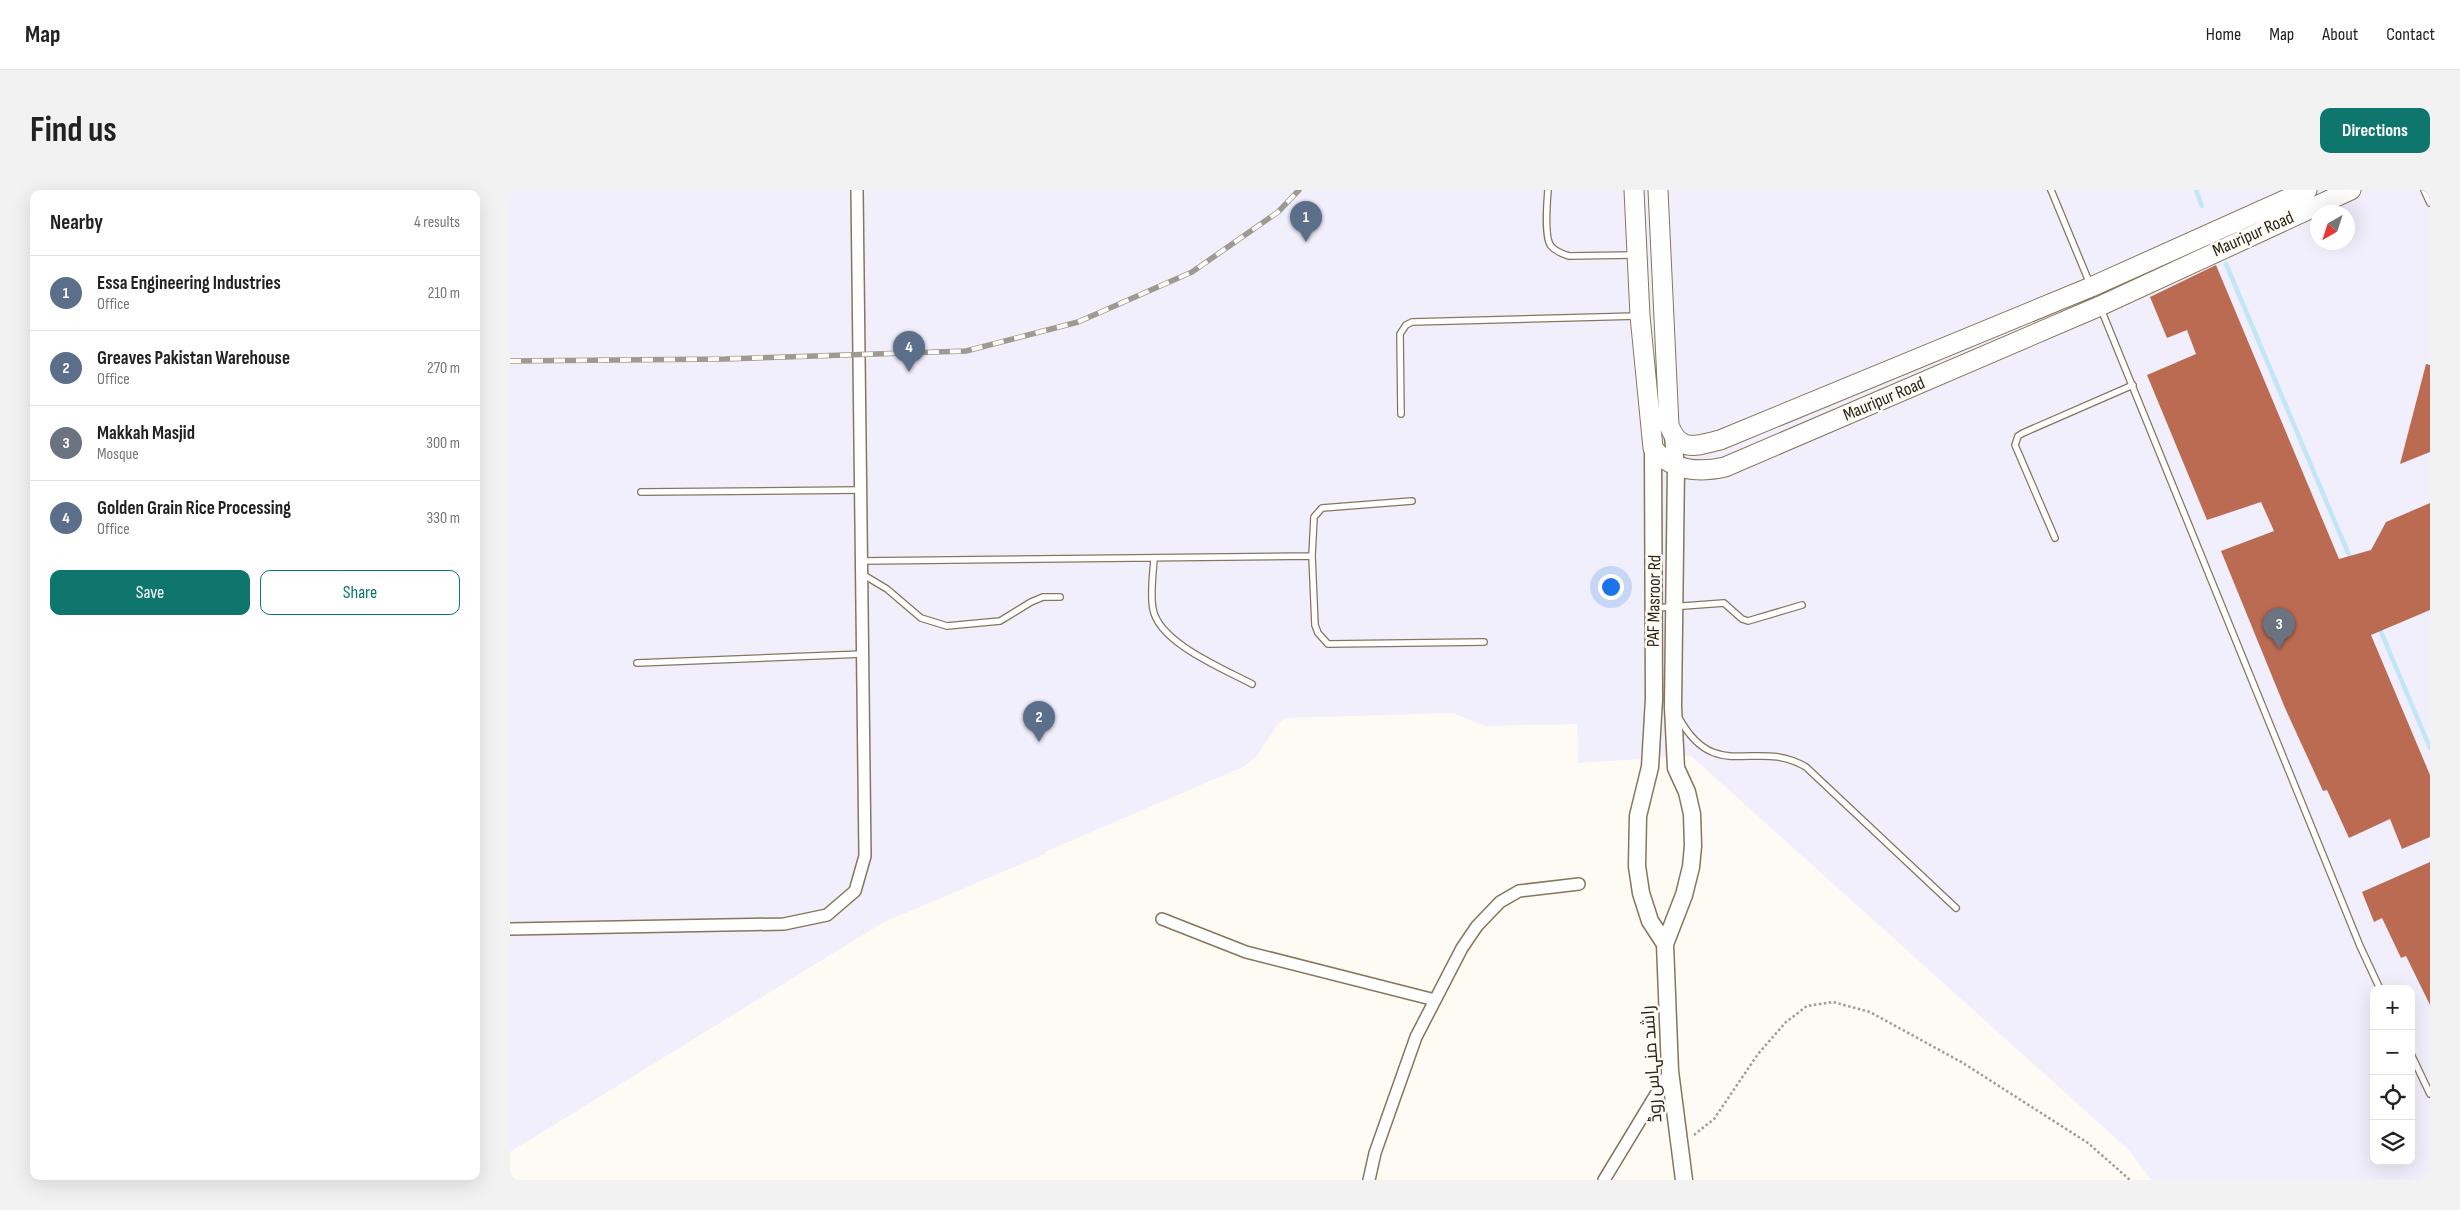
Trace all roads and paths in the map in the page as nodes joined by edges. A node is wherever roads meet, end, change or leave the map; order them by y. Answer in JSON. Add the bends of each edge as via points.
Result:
{"nodes":[{"id":1,"x":857,"y":190,"type":"edge"},
{"id":2,"x":1548,"y":190,"type":"edge"},
{"id":3,"x":1634,"y":190,"type":"edge"},
{"id":4,"x":1658,"y":190,"type":"edge"},
{"id":5,"x":2051,"y":190,"type":"edge"},
{"id":6,"x":2307,"y":190,"type":"edge"},
{"id":7,"x":2351,"y":190,"type":"edge"},
{"id":8,"x":2424,"y":190,"type":"edge"},
{"id":9,"x":2430,"y":203,"type":"edge"},
{"id":10,"x":2226,"y":236,"type":"junction"},
{"id":11,"x":1637,"y":255,"type":"junction"},
{"id":12,"x":2096,"y":296,"type":"junction"},
{"id":13,"x":1640,"y":316,"type":"junction"},
{"id":14,"x":2133,"y":386,"type":"junction"},
{"id":15,"x":1401,"y":414,"type":"dead end"},
{"id":16,"x":1673,"y":436,"type":"junction"},
{"id":17,"x":1653,"y":448,"type":"junction"},
{"id":18,"x":1676,"y":467,"type":"junction"},
{"id":19,"x":861,"y":490,"type":"junction"},
{"id":20,"x":641,"y":492,"type":"dead end"},
{"id":21,"x":1412,"y":501,"type":"dead end"},
{"id":22,"x":2055,"y":538,"type":"dead end"},
{"id":23,"x":1312,"y":556,"type":"junction"},
{"id":24,"x":1154,"y":559,"type":"junction"},
{"id":25,"x":862,"y":561,"type":"junction"},
{"id":26,"x":862,"y":574,"type":"junction"},
{"id":27,"x":1060,"y":597,"type":"dead end"},
{"id":28,"x":1802,"y":605,"type":"dead end"},
{"id":29,"x":1674,"y":607,"type":"junction"},
{"id":30,"x":1654,"y":608,"type":"junction"},
{"id":31,"x":1484,"y":642,"type":"dead end"},
{"id":32,"x":864,"y":654,"type":"junction"},
{"id":33,"x":637,"y":663,"type":"dead end"},
{"id":34,"x":1252,"y":684,"type":"dead end"},
{"id":35,"x":1673,"y":707,"type":"junction"},
{"id":36,"x":1676,"y":768,"type":"joint"},
{"id":37,"x":1579,"y":884,"type":"dead end"},
{"id":38,"x":1956,"y":908,"type":"dead end"},
{"id":39,"x":1162,"y":919,"type":"dead end"},
{"id":40,"x":510,"y":928,"type":"edge"},
{"id":41,"x":1665,"y":944,"type":"junction"},
{"id":42,"x":2378,"y":985,"type":"edge"},
{"id":43,"x":1435,"y":1000,"type":"junction"},
{"id":44,"x":2415,"y":1062,"type":"edge"},
{"id":45,"x":1670,"y":1071,"type":"junction"},
{"id":46,"x":2430,"y":1094,"type":"edge"},
{"id":47,"x":1678,"y":1141,"type":"junction"},
{"id":48,"x":1369,"y":1180,"type":"edge"},
{"id":49,"x":1604,"y":1180,"type":"edge"},
{"id":50,"x":1684,"y":1180,"type":"edge"},
{"id":51,"x":2130,"y":1180,"type":"edge"}],
"edges":[{"from":1,"to":19,"type":"street"},
{"from":2,"to":11,"type":"lane","via":[[1547,238],[1559,252],[1569,256]]},
{"from":3,"to":11,"type":"main road"},
{"from":4,"to":16,"type":"main road","via":[[1669,424]]},
{"from":5,"to":12,"type":"lane"},
{"from":6,"to":10,"type":"main road","name":"Mauripur Road"},
{"from":7,"to":10,"type":"main road","name":"Mauripur Road"},
{"from":8,"to":9,"type":"lane"},
{"from":10,"to":12,"type":"main road","name":"Mauripur Road"},
{"from":11,"to":13,"type":"main road"},
{"from":12,"to":14,"type":"lane"},
{"from":12,"to":16,"type":"main road","name":"Mauripur Road","via":[[1720,440],[1685,446]]},
{"from":12,"to":18,"type":"main road","name":"Mauripur Road","via":[[1725,467],[1706,472]]},
{"from":13,"to":15,"type":"lane","via":[[1412,322],[1400,334]]},
{"from":13,"to":17,"type":"main road"},
{"from":14,"to":22,"type":"lane","via":[[2023,433],[2016,440],[2015,445]]},
{"from":14,"to":42,"type":"lane"},
{"from":16,"to":18,"type":"main road","name":"PAF Masroor Rd"},
{"from":17,"to":18,"type":"main road","name":"Mauripur Road"},
{"from":17,"to":30,"type":"main road","name":"PAF Masroor Rd"},
{"from":18,"to":29,"type":"main road","name":"PAF Masroor Rd"},
{"from":19,"to":20,"type":"lane"},
{"from":19,"to":25,"type":"street"},
{"from":21,"to":23,"type":"lane","via":[[1322,508],[1314,517]]},
{"from":23,"to":24,"type":"lane"},
{"from":23,"to":31,"type":"lane","via":[[1315,624],[1328,644]]},
{"from":24,"to":25,"type":"lane"},
{"from":24,"to":34,"type":"lane","via":[[1153,610],[1162,629],[1180,645]]},
{"from":25,"to":26,"type":"street"},
{"from":26,"to":27,"type":"lane","via":[[887,589],[922,618],[947,626],[1000,621],[1043,597]]},
{"from":26,"to":32,"type":"street"},
{"from":28,"to":29,"type":"lane","via":[[1748,621],[1724,603]]},
{"from":29,"to":30,"type":"lane"},
{"from":29,"to":35,"type":"main road","name":"PAF Masroor Rd"},
{"from":30,"to":41,"type":"main road","name":"PAF Masroor Rd","via":[[1650,767],[1638,816],[1637,866],[1650,921]]},
{"from":32,"to":33,"type":"lane"},
{"from":32,"to":40,"type":"street","via":[[865,856],[856,890],[827,915],[784,924]]},
{"from":35,"to":36,"type":"main road","name":"PAF Masroor Rd"},
{"from":35,"to":38,"type":"lane","via":[[1687,732],[1706,750],[1720,755],[1785,757],[1806,767]]},
{"from":36,"to":41,"type":"main road","name":"راشد منہاس روڈ","via":[[1692,814],[1693,846],[1684,895]]},
{"from":37,"to":43,"type":"street","via":[[1519,892],[1500,902],[1462,948]]},
{"from":39,"to":43,"type":"street","via":[[1246,952]]},
{"from":41,"to":45,"type":"main road","name":"راشد منہاس روڈ"},
{"from":43,"to":48,"type":"street","via":[[1416,1037],[1375,1153]]},
{"from":44,"to":46,"type":"lane"},
{"from":45,"to":47,"type":"main road","name":"راشد منہاس روڈ"},
{"from":45,"to":49,"type":"street"},
{"from":47,"to":50,"type":"main road","name":"راشد منہاس روڈ"},
{"from":47,"to":51,"type":"path","via":[[1698,1134],[1714,1118],[1758,1054],[1786,1022],[1807,1006],[1833,1002],[1870,1012],[1964,1063],[2088,1143]]}]}
